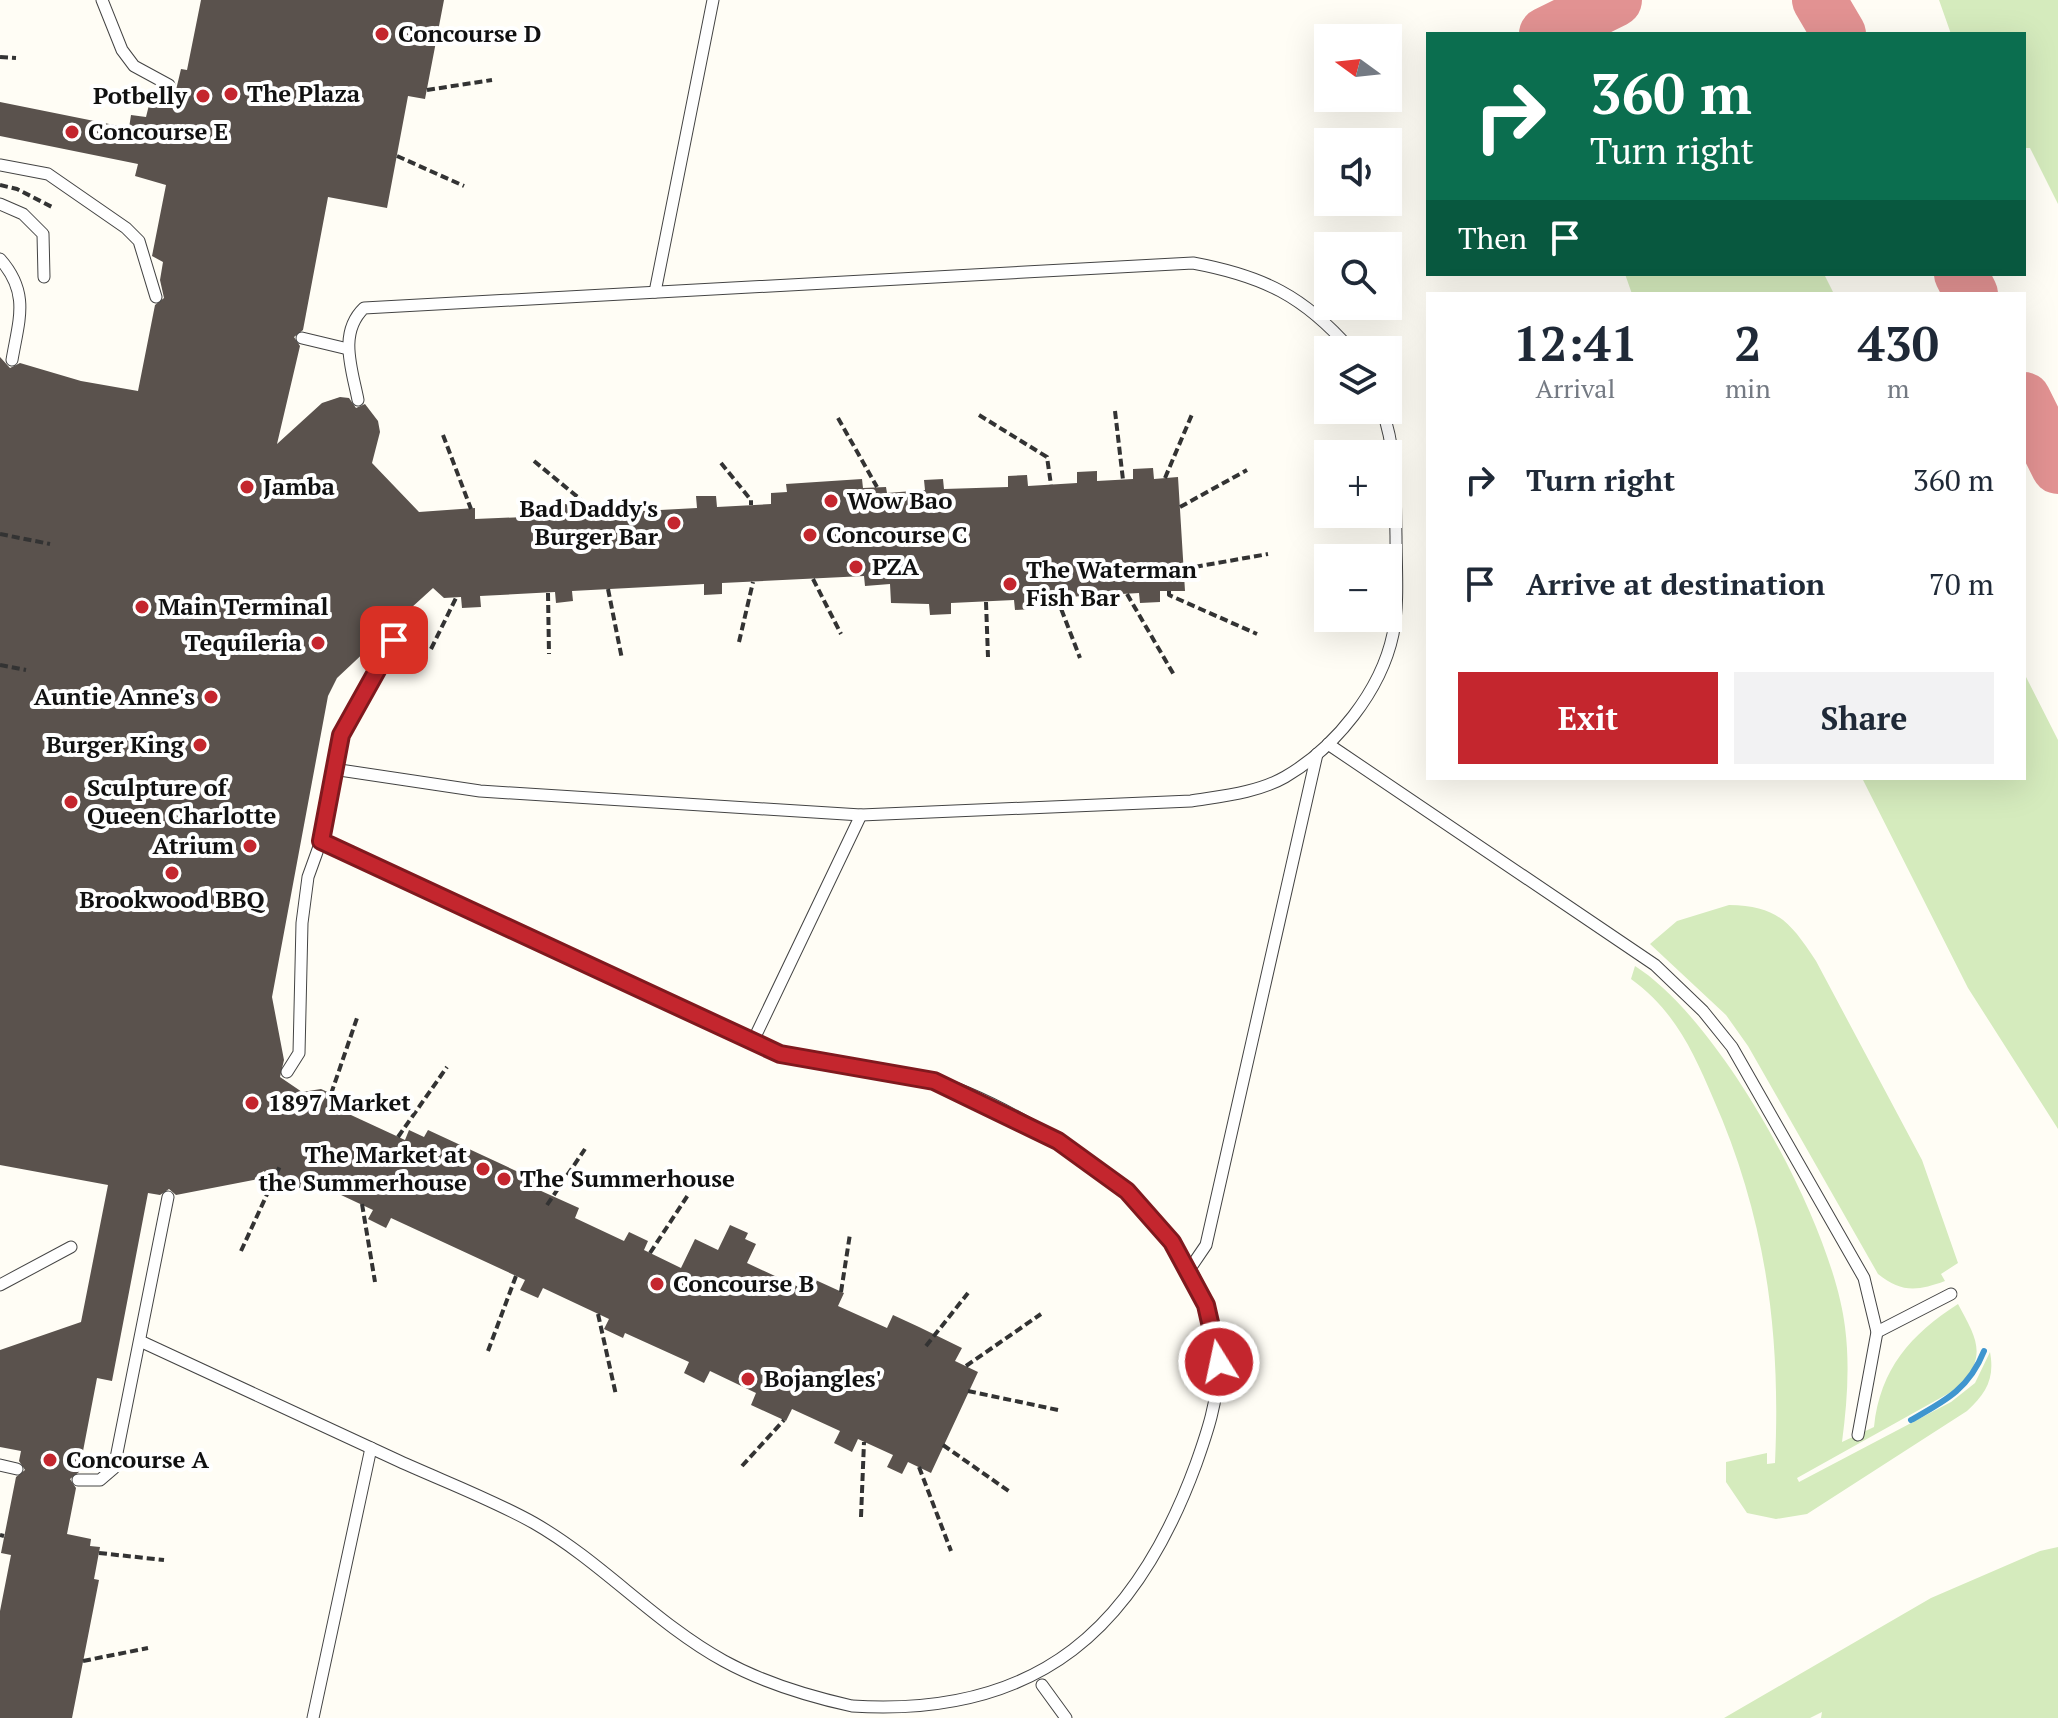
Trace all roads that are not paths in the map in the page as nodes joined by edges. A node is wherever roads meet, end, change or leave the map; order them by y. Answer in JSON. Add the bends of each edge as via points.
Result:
{"nodes":[{"id":1,"x":102,"y":0,"type":"edge"},
{"id":2,"x":713,"y":0,"type":"edge"},
{"id":3,"x":169,"y":85,"type":"dead end"},
{"id":4,"x":0,"y":165,"type":"edge"},
{"id":5,"x":0,"y":204,"type":"edge"},
{"id":6,"x":0,"y":259,"type":"edge"},
{"id":7,"x":44,"y":277,"type":"dead end"},
{"id":8,"x":655,"y":292,"type":"junction"},
{"id":9,"x":156,"y":297,"type":"dead end"},
{"id":10,"x":1339,"y":336,"type":"edge"},
{"id":11,"x":302,"y":338,"type":"dead end"},
{"id":12,"x":348,"y":349,"type":"junction"},
{"id":13,"x":12,"y":360,"type":"dead end"},
{"id":14,"x":358,"y":400,"type":"dead end"},
{"id":15,"x":1387,"y":424,"type":"edge"},
{"id":16,"x":394,"y":624,"type":"dead end"},
{"id":17,"x":1328,"y":744,"type":"junction"},
{"id":18,"x":1317,"y":754,"type":"junction"},
{"id":19,"x":333,"y":769,"type":"junction"},
{"id":20,"x":861,"y":815,"type":"junction"},
{"id":21,"x":321,"y":841,"type":"junction"},
{"id":22,"x":753,"y":1041,"type":"junction"},
{"id":23,"x":287,"y":1072,"type":"dead end"},
{"id":24,"x":168,"y":1197,"type":"dead end"},
{"id":25,"x":71,"y":1247,"type":"dead end"},
{"id":26,"x":1189,"y":1270,"type":"junction"},
{"id":27,"x":0,"y":1285,"type":"edge"},
{"id":28,"x":1951,"y":1294,"type":"dead end"},
{"id":29,"x":1877,"y":1332,"type":"junction"},
{"id":30,"x":140,"y":1341,"type":"junction"},
{"id":31,"x":1858,"y":1435,"type":"dead end"},
{"id":32,"x":371,"y":1448,"type":"junction"},
{"id":33,"x":0,"y":1465,"type":"edge"},
{"id":34,"x":17,"y":1469,"type":"dead end"},
{"id":35,"x":78,"y":1480,"type":"dead end"},
{"id":36,"x":987,"y":1707,"type":"dead end"},
{"id":37,"x":313,"y":1718,"type":"edge"},
{"id":38,"x":1066,"y":1718,"type":"edge"}],
"edges":[{"from":1,"to":3,"type":"lane","via":[[134,66]]},
{"from":2,"to":8,"type":"lane"},
{"from":4,"to":9,"type":"lane","via":[[48,174],[126,228],[139,241]]},
{"from":5,"to":7,"type":"lane","via":[[23,214],[43,234]]},
{"from":6,"to":13,"type":"lane","via":[[16,277],[21,310]]},
{"from":8,"to":10,"type":"lane","via":[[1193,263],[1242,272],[1283,289]]},
{"from":8,"to":12,"type":"lane","via":[[364,308],[351,329]]},
{"from":11,"to":12,"type":"lane"},
{"from":12,"to":14,"type":"lane"},
{"from":15,"to":17,"type":"lane","via":[[1395,472],[1392,636],[1360,706]]},
{"from":16,"to":19,"type":"lane","via":[[394,640],[347,719]]},
{"from":17,"to":18,"type":"lane"},
{"from":17,"to":29,"type":"lane","via":[[1655,965],[1703,1011],[1732,1047],[1834,1221],[1864,1278]]},
{"from":18,"to":20,"type":"lane","via":[[1283,778],[1191,801]]},
{"from":18,"to":26,"type":"lane","via":[[1206,1245]]},
{"from":19,"to":20,"type":"lane","via":[[480,791]]},
{"from":19,"to":21,"type":"lane"},
{"from":20,"to":22,"type":"lane"},
{"from":21,"to":22,"type":"lane"},
{"from":21,"to":23,"type":"lane","via":[[308,877],[302,923],[299,1053]]},
{"from":22,"to":26,"type":"lane","via":[[780,1054],[934,1081],[1045,1135],[1127,1191],[1151,1215]]},
{"from":24,"to":30,"type":"lane"},
{"from":25,"to":27,"type":"lane"},
{"from":26,"to":38,"type":"lane","via":[[1206,1305],[1219,1362],[1206,1436],[1164,1539],[1127,1604],[1075,1660],[1036,1688]]},
{"from":28,"to":29,"type":"lane"},
{"from":29,"to":31,"type":"lane"},
{"from":30,"to":32,"type":"lane"},
{"from":30,"to":35,"type":"lane","via":[[114,1468],[100,1480]]},
{"from":32,"to":36,"type":"lane","via":[[537,1525],[663,1622],[761,1680],[872,1710],[938,1713]]},
{"from":32,"to":37,"type":"lane"},
{"from":33,"to":34,"type":"lane"}]}
